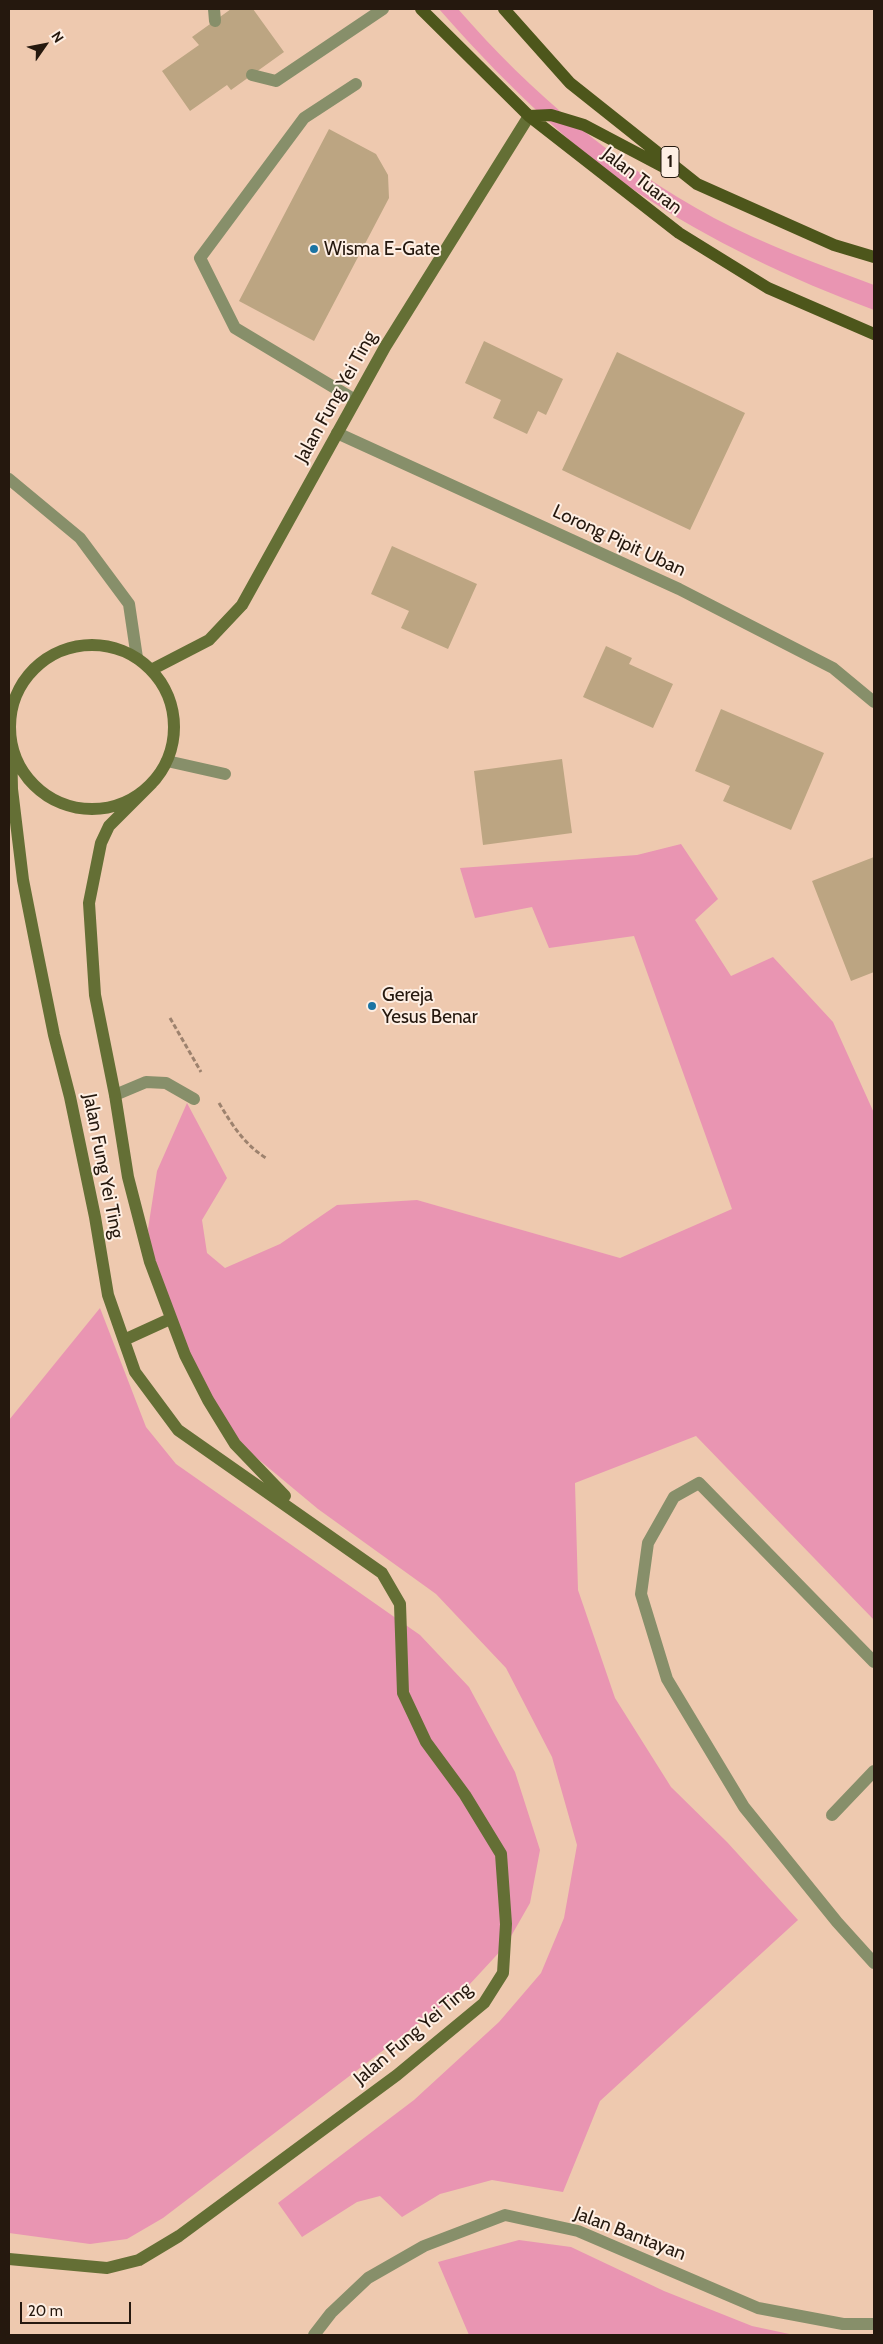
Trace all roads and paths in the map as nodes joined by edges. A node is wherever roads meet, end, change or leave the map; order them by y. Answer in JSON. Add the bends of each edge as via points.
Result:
{"nodes":[{"id":1,"x":383,"y":9,"type":"edge"},
{"id":2,"x":421,"y":9,"type":"edge"},
{"id":3,"x":504,"y":9,"type":"edge"},
{"id":4,"x":252,"y":75,"type":"dead end"},
{"id":5,"x":356,"y":84,"type":"dead end"},
{"id":6,"x":529,"y":116,"type":"junction"},
{"id":7,"x":697,"y":184,"type":"junction"},
{"id":8,"x":874,"y":257,"type":"edge"},
{"id":9,"x":874,"y":334,"type":"edge"},
{"id":10,"x":355,"y":400,"type":"junction"},
{"id":11,"x":337,"y":433,"type":"junction"},
{"id":12,"x":9,"y":479,"type":"edge"},
{"id":13,"x":136,"y":658,"type":"junction"},
{"id":14,"x":151,"y":670,"type":"junction"},
{"id":15,"x":874,"y":702,"type":"edge"},
{"id":16,"x":10,"y":711,"type":"edge"},
{"id":17,"x":11,"y":743,"type":"junction"},
{"id":18,"x":167,"y":761,"type":"junction"},
{"id":19,"x":225,"y":774,"type":"dead end"},
{"id":20,"x":152,"y":783,"type":"junction"},
{"id":21,"x":115,"y":1095,"type":"junction"},
{"id":22,"x":194,"y":1099,"type":"dead end"},
{"id":23,"x":170,"y":1319,"type":"junction"},
{"id":24,"x":124,"y":1340,"type":"junction"},
{"id":25,"x":304,"y":1516,"type":"junction"},
{"id":26,"x":874,"y":1662,"type":"edge"},
{"id":27,"x":874,"y":1771,"type":"edge"},
{"id":28,"x":832,"y":1815,"type":"dead end"},
{"id":29,"x":874,"y":1964,"type":"edge"},
{"id":30,"x":9,"y":2259,"type":"edge"},
{"id":31,"x":874,"y":2324,"type":"edge"},
{"id":32,"x":314,"y":2335,"type":"edge"}],
"edges":[{"from":1,"to":4,"type":"street","via":[[276,81]]},
{"from":2,"to":6,"type":"main road","name":"Jalan Tuaran"},
{"from":3,"to":7,"type":"main road","name":"Jalan Tuaran","number":"1","via":[[570,83]]},
{"from":5,"to":10,"type":"street","via":[[304,118],[200,258],[235,328]]},
{"from":6,"to":7,"type":"main road","via":[[551,115],[584,125]]},
{"from":6,"to":9,"type":"main road","name":"Jalan Tuaran","via":[[679,233],[768,288]]},
{"from":6,"to":10,"type":"street","name":"Jalan Fung Yei Ting","via":[[385,346]]},
{"from":7,"to":8,"type":"main road","name":"Jalan Tuaran","number":"1","via":[[834,245]]},
{"from":10,"to":11,"type":"street","name":"Jalan Fung Yei Ting"},
{"from":11,"to":14,"type":"street","name":"Jalan Fung Yei Ting","via":[[242,604],[210,640]]},
{"from":11,"to":15,"type":"street","name":"Lorong Pipit Uban","via":[[679,589],[833,668]]},
{"from":12,"to":13,"type":"street","via":[[80,538],[129,604]]},
{"from":13,"to":14,"type":"street"},
{"from":13,"to":16,"type":"street","via":[[112,647],[85,644],[59,650],[37,665],[20,686]]},
{"from":14,"to":18,"type":"street","via":[[165,690],[172,713],[173,737]]},
{"from":16,"to":17,"type":"street"},
{"from":17,"to":20,"type":"street","via":[[20,767],[36,787],[57,801],[82,809],[108,808],[132,799]]},
{"from":17,"to":24,"type":"street","name":"Jalan Fung Yei Ting","via":[[12,789],[23,880],[95,1217],[108,1295]]},
{"from":18,"to":19,"type":"street"},
{"from":18,"to":20,"type":"street"},
{"from":20,"to":21,"type":"street","name":"Jalan Fung Yei Ting","via":[[109,826],[101,843],[88,903],[95,995]]},
{"from":21,"to":22,"type":"street","via":[[146,1082],[166,1083]]},
{"from":21,"to":23,"type":"street","name":"Jalan Fung Yei Ting","via":[[132,1193],[150,1262]]},
{"from":23,"to":24,"type":"street"},
{"from":23,"to":25,"type":"street","name":"Jalan Fung Yei Ting","via":[[208,1400],[235,1444]]},
{"from":24,"to":25,"type":"street","name":"Jalan Fung Yei Ting","via":[[135,1372],[178,1430]]},
{"from":25,"to":30,"type":"street","name":"Jalan Fung Yei Ting","via":[[382,1573],[400,1604],[404,1693],[426,1742],[465,1795],[501,1854],[506,1924],[503,1973],[484,2003],[397,2075],[178,2236],[139,2260],[107,2268]]},
{"from":26,"to":29,"type":"street","via":[[699,1483],[674,1497],[648,1543],[642,1594],[667,1680],[744,1808]]},
{"from":27,"to":28,"type":"street"},
{"from":31,"to":32,"type":"street","name":"Jalan Bantayan","via":[[843,2324],[758,2308],[578,2231],[505,2215],[424,2246],[368,2278],[331,2313]]}]}
